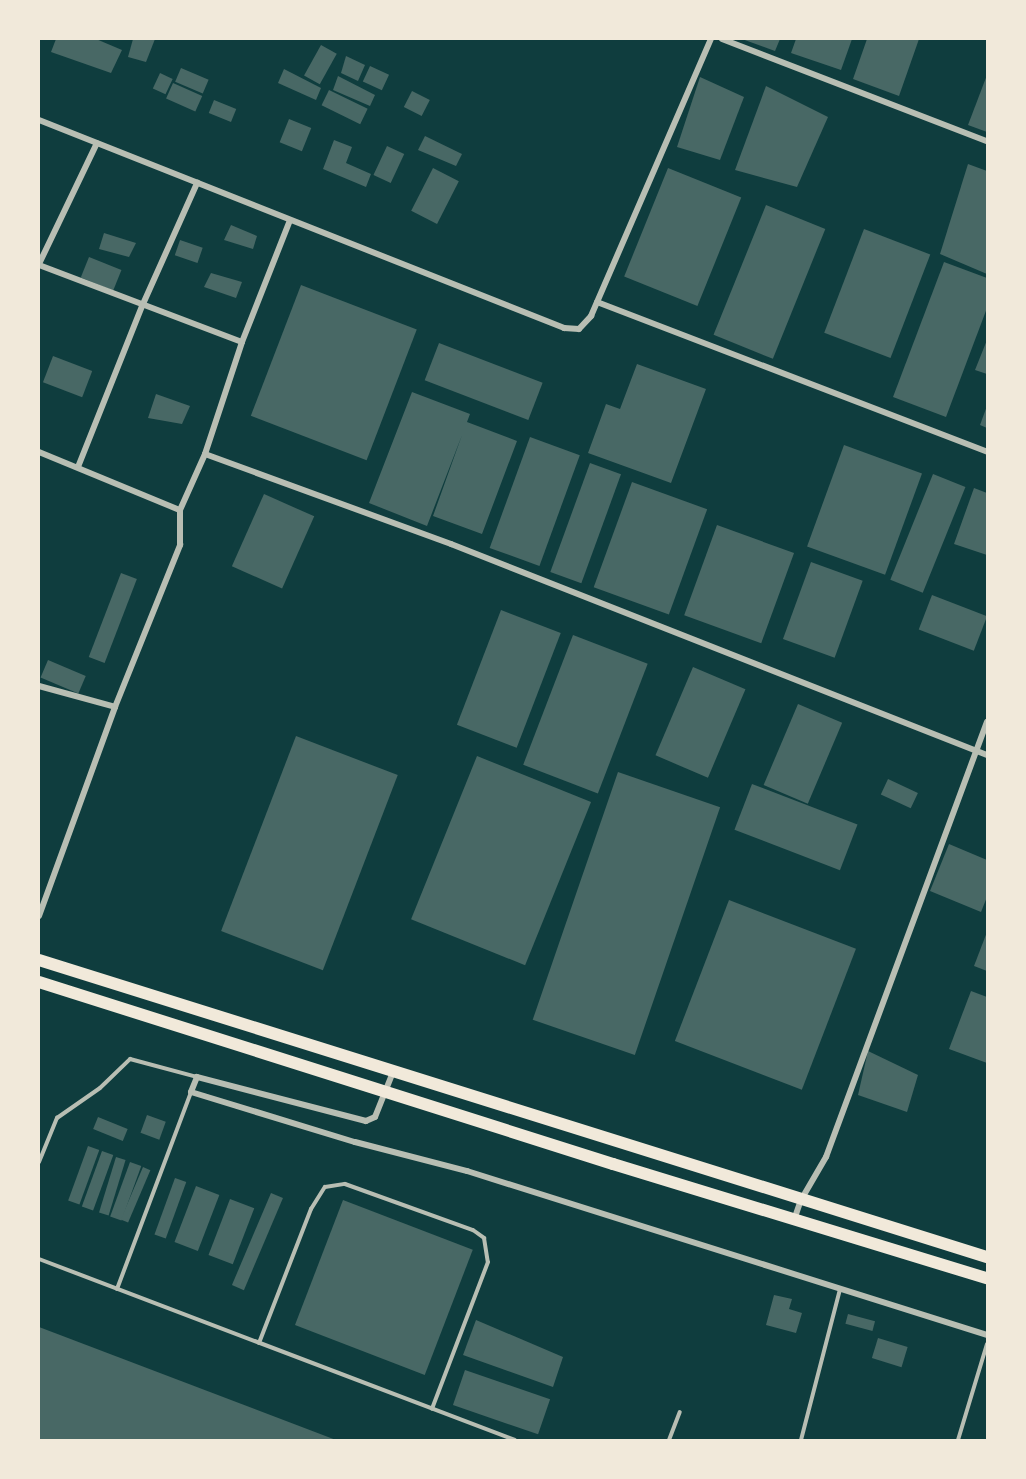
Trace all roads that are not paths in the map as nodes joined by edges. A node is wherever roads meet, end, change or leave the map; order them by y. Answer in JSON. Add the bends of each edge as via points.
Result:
{"nodes":[{"id":1,"x":711,"y":39,"type":"edge"},
{"id":2,"x":722,"y":39,"type":"edge"},
{"id":3,"x":39,"y":120,"type":"edge"},
{"id":4,"x":987,"y":141,"type":"edge"},
{"id":5,"x":97,"y":143,"type":"junction"},
{"id":6,"x":197,"y":183,"type":"junction"},
{"id":7,"x":290,"y":220,"type":"junction"},
{"id":8,"x":39,"y":264,"type":"edge"},
{"id":9,"x":597,"y":302,"type":"junction"},
{"id":10,"x":143,"y":304,"type":"junction"},
{"id":11,"x":242,"y":342,"type":"junction"},
{"id":12,"x":39,"y":452,"type":"edge"},
{"id":13,"x":987,"y":452,"type":"edge"},
{"id":14,"x":205,"y":454,"type":"junction"},
{"id":15,"x":78,"y":467,"type":"junction"},
{"id":16,"x":180,"y":510,"type":"junction"},
{"id":17,"x":39,"y":686,"type":"edge"},
{"id":18,"x":115,"y":707,"type":"junction"},
{"id":19,"x":987,"y":722,"type":"edge"},
{"id":20,"x":976,"y":751,"type":"junction"},
{"id":21,"x":987,"y":755,"type":"edge"},
{"id":22,"x":39,"y":916,"type":"edge"},
{"id":23,"x":39,"y":960,"type":"edge"},
{"id":24,"x":39,"y":982,"type":"edge"},
{"id":25,"x":393,"y":1072,"type":"junction"},
{"id":26,"x":197,"y":1077,"type":"junction"},
{"id":27,"x":191,"y":1092,"type":"junction"},
{"id":28,"x":387,"y":1092,"type":"junction"},
{"id":29,"x":39,"y":1162,"type":"edge"},
{"id":30,"x":801,"y":1200,"type":"junction"},
{"id":31,"x":794,"y":1220,"type":"junction"},
{"id":32,"x":987,"y":1257,"type":"edge"},
{"id":33,"x":39,"y":1259,"type":"edge"},
{"id":34,"x":987,"y":1278,"type":"edge"},
{"id":35,"x":117,"y":1288,"type":"junction"},
{"id":36,"x":840,"y":1289,"type":"junction"},
{"id":37,"x":987,"y":1335,"type":"edge"},
{"id":38,"x":259,"y":1343,"type":"junction"},
{"id":39,"x":987,"y":1344,"type":"edge"},
{"id":40,"x":432,"y":1408,"type":"junction"},
{"id":41,"x":680,"y":1412,"type":"dead end"},
{"id":42,"x":515,"y":1440,"type":"edge"},
{"id":43,"x":669,"y":1440,"type":"edge"},
{"id":44,"x":801,"y":1440,"type":"edge"},
{"id":45,"x":958,"y":1440,"type":"edge"}],
"edges":[{"from":1,"to":9,"type":"street"},
{"from":2,"to":4,"type":"street"},
{"from":3,"to":5,"type":"street"},
{"from":5,"to":6,"type":"street"},
{"from":5,"to":8,"type":"street"},
{"from":6,"to":7,"type":"street"},
{"from":6,"to":10,"type":"street"},
{"from":7,"to":9,"type":"street","via":[[564,328],[585,325]]},
{"from":7,"to":11,"type":"street"},
{"from":8,"to":10,"type":"street"},
{"from":9,"to":13,"type":"street"},
{"from":10,"to":11,"type":"street"},
{"from":10,"to":15,"type":"street"},
{"from":11,"to":14,"type":"street"},
{"from":12,"to":15,"type":"street"},
{"from":14,"to":16,"type":"street"},
{"from":14,"to":20,"type":"street","via":[[451,544]]},
{"from":15,"to":16,"type":"street"},
{"from":16,"to":18,"type":"street","via":[[180,545]]},
{"from":17,"to":18,"type":"street"},
{"from":18,"to":22,"type":"street"},
{"from":19,"to":20,"type":"street"},
{"from":20,"to":21,"type":"street"},
{"from":20,"to":30,"type":"street","via":[[826,1157]]},
{"from":23,"to":25,"type":"main road"},
{"from":24,"to":28,"type":"main road"},
{"from":25,"to":28,"type":"street"},
{"from":25,"to":30,"type":"main road"},
{"from":26,"to":27,"type":"street"},
{"from":26,"to":28,"type":"street","via":[[366,1121],[375,1117]]},
{"from":26,"to":29,"type":"lane","via":[[130,1059],[100,1088],[57,1118]]},
{"from":27,"to":35,"type":"lane"},
{"from":27,"to":36,"type":"street","via":[[467,1171]]},
{"from":28,"to":31,"type":"main road"},
{"from":30,"to":31,"type":"street"},
{"from":30,"to":32,"type":"main road"},
{"from":31,"to":34,"type":"main road"},
{"from":33,"to":35,"type":"lane"},
{"from":35,"to":38,"type":"lane"},
{"from":36,"to":37,"type":"street"},
{"from":36,"to":44,"type":"lane"},
{"from":38,"to":40,"type":"lane"},
{"from":38,"to":40,"type":"lane","via":[[311,1209],[325,1187],[345,1184],[473,1230],[484,1238],[488,1262]]},
{"from":39,"to":45,"type":"lane"},
{"from":40,"to":42,"type":"lane"},
{"from":41,"to":43,"type":"lane"}]}
